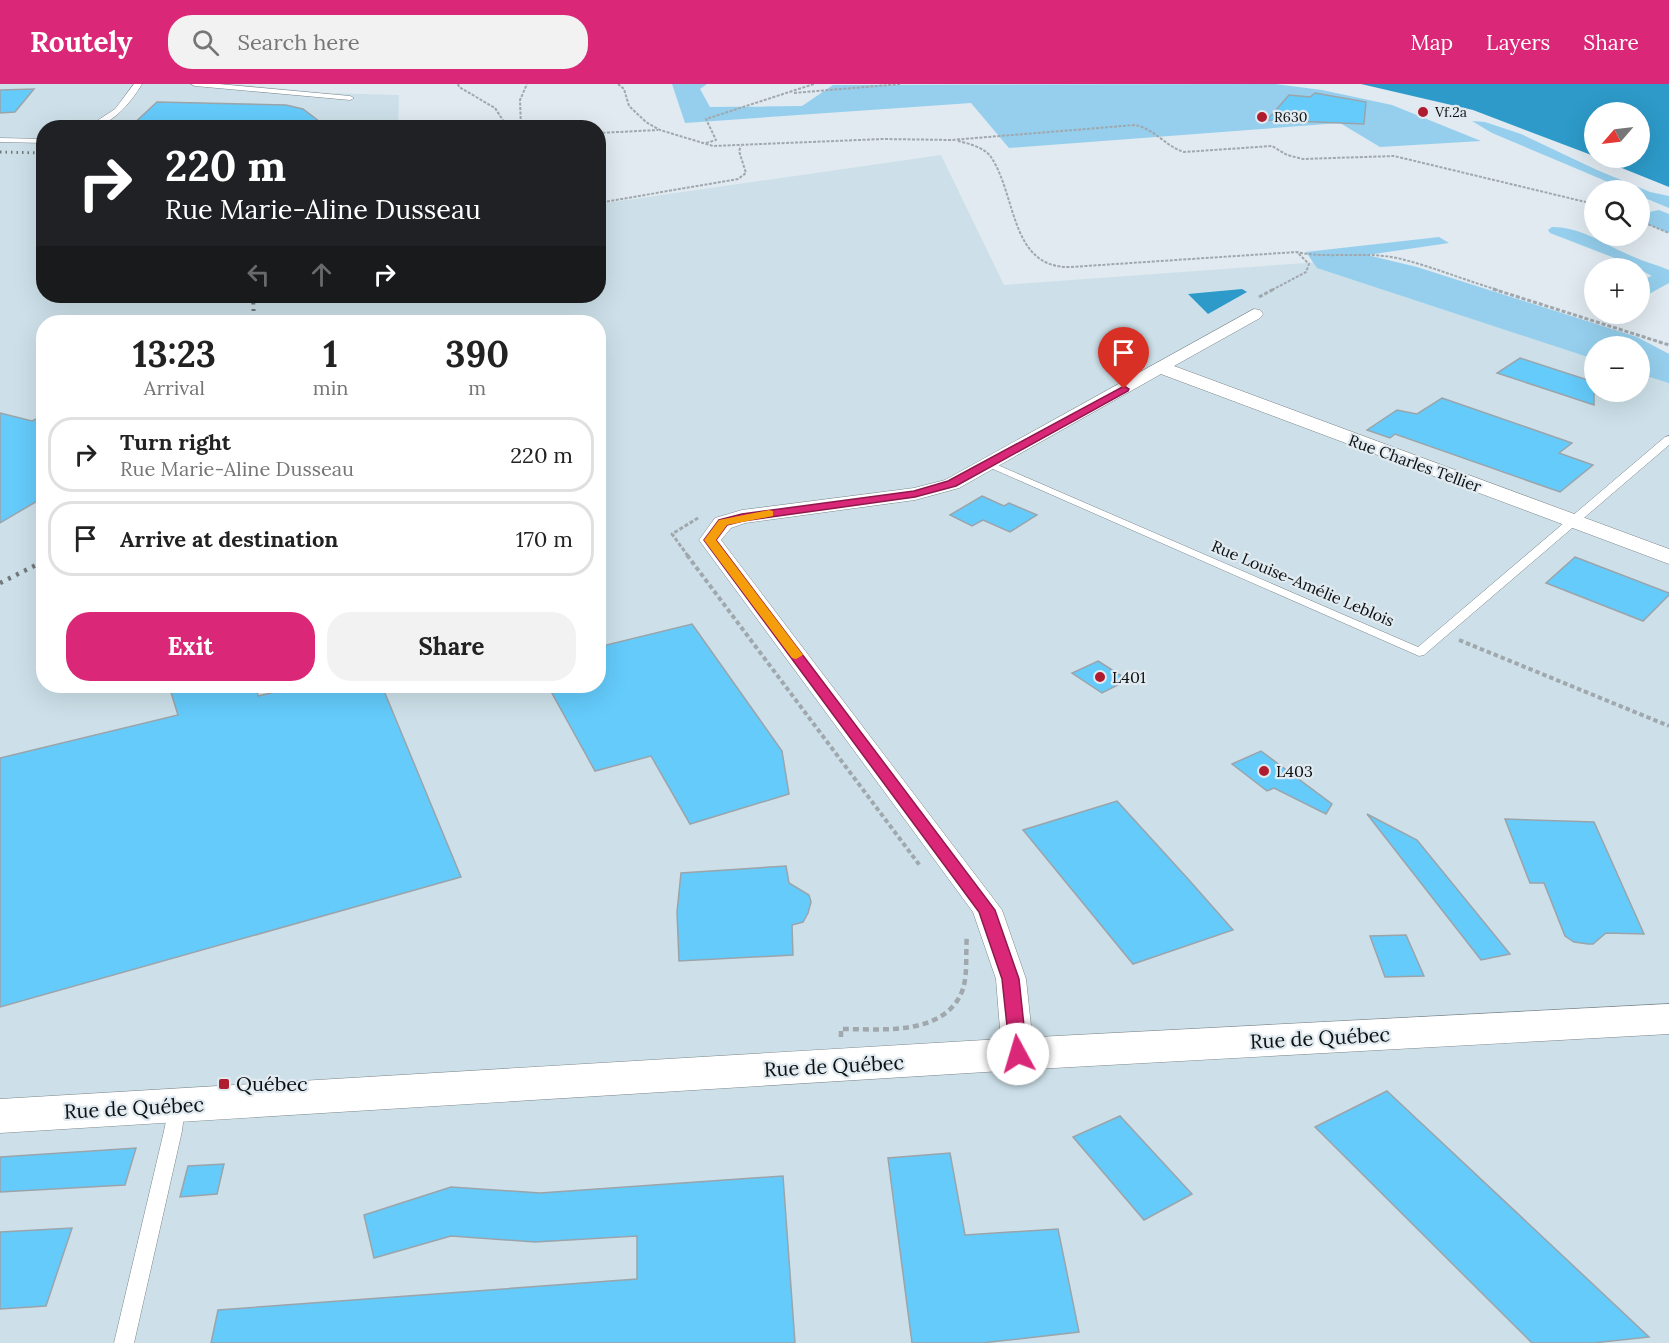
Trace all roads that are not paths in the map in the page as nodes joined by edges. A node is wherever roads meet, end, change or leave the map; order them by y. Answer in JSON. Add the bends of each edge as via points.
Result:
{"nodes":[{"id":1,"x":139,"y":84,"type":"edge"},
{"id":2,"x":195,"y":84,"type":"edge"},
{"id":3,"x":350,"y":98,"type":"dead end"},
{"id":4,"x":104,"y":120,"type":"edge"},
{"id":5,"x":0,"y":140,"type":"edge"},
{"id":6,"x":36,"y":141,"type":"edge"},
{"id":7,"x":1254,"y":314,"type":"dead end"},
{"id":8,"x":1161,"y":368,"type":"junction"},
{"id":9,"x":1669,"y":439,"type":"edge"},
{"id":10,"x":988,"y":465,"type":"junction"},
{"id":11,"x":1573,"y":521,"type":"junction"},
{"id":12,"x":1669,"y":557,"type":"edge"},
{"id":13,"x":1669,"y":1019,"type":"edge"},
{"id":14,"x":1018,"y":1054,"type":"junction"},
{"id":15,"x":176,"y":1106,"type":"junction"},
{"id":16,"x":0,"y":1116,"type":"edge"},
{"id":17,"x":124,"y":1343,"type":"edge"}],
"edges":[{"from":1,"to":4,"type":"lane","via":[[130,99]]},
{"from":2,"to":3,"type":"lane"},
{"from":5,"to":6,"type":"lane"},
{"from":7,"to":8,"type":"street"},
{"from":8,"to":10,"type":"street"},
{"from":8,"to":11,"type":"street","name":"Rue Charles Tellier"},
{"from":9,"to":11,"type":"lane"},
{"from":10,"to":11,"type":"lane","name":"Rue Louise-Amélie Leblois","via":[[1419,652]]},
{"from":10,"to":14,"type":"street","via":[[952,484],[915,494],[742,517],[723,523],[710,540],[987,910],[1011,979]]},
{"from":11,"to":12,"type":"street","name":"Rue Charles Tellier"},
{"from":13,"to":14,"type":"street","name":"Rue de Québec"},
{"from":14,"to":15,"type":"street","name":"Rue de Québec"},
{"from":15,"to":16,"type":"street","name":"Rue de Québec"},
{"from":15,"to":17,"type":"lane"}]}
